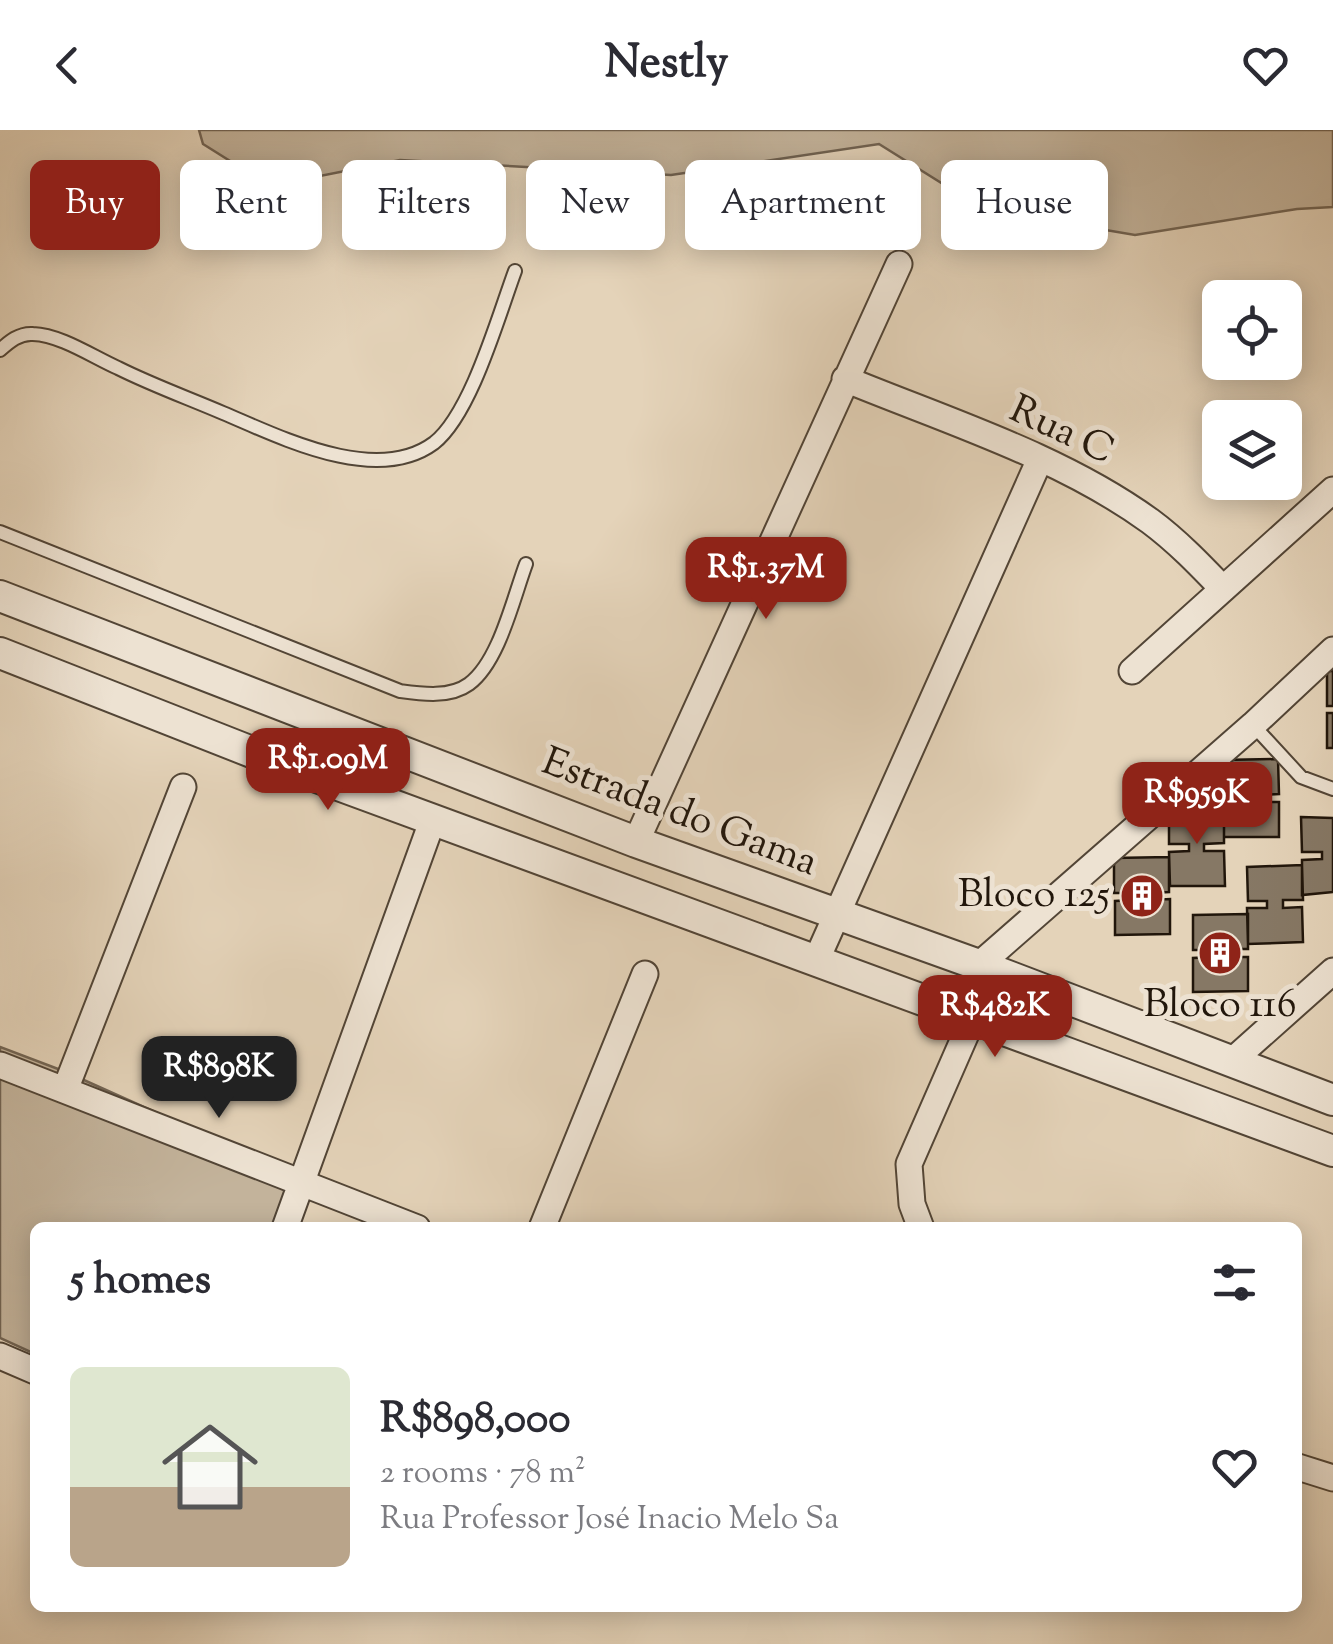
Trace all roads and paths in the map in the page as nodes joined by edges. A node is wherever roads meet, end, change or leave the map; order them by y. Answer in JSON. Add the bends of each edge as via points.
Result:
{"nodes":[{"id":1,"x":899,"y":264,"type":"dead end"},
{"id":2,"x":515,"y":272,"type":"dead end"},
{"id":3,"x":0,"y":350,"type":"edge"},
{"id":4,"x":845,"y":379,"type":"junction"},
{"id":5,"x":1040,"y":460,"type":"junction"},
{"id":6,"x":1333,"y":490,"type":"edge"},
{"id":7,"x":0,"y":532,"type":"edge"},
{"id":8,"x":526,"y":564,"type":"dead end"},
{"id":9,"x":1223,"y":589,"type":"junction"},
{"id":10,"x":0,"y":596,"type":"edge"},
{"id":11,"x":1333,"y":650,"type":"edge"},
{"id":12,"x":0,"y":653,"type":"edge"},
{"id":13,"x":1132,"y":671,"type":"dead end"},
{"id":14,"x":1253,"y":725,"type":"junction"},
{"id":15,"x":183,"y":787,"type":"dead end"},
{"id":16,"x":1333,"y":788,"type":"edge"},
{"id":17,"x":433,"y":820,"type":"junction"},
{"id":18,"x":636,"y":842,"type":"junction"},
{"id":19,"x":836,"y":916,"type":"junction"},
{"id":20,"x":816,"y":961,"type":"junction"},
{"id":21,"x":979,"y":965,"type":"junction"},
{"id":22,"x":1333,"y":971,"type":"edge"},
{"id":23,"x":644,"y":974,"type":"dead end"},
{"id":24,"x":972,"y":1020,"type":"junction"},
{"id":25,"x":1232,"y":1061,"type":"junction"},
{"id":26,"x":0,"y":1065,"type":"edge"},
{"id":27,"x":65,"y":1090,"type":"junction"},
{"id":28,"x":1333,"y":1100,"type":"edge"},
{"id":29,"x":1333,"y":1150,"type":"edge"},
{"id":30,"x":302,"y":1183,"type":"junction"},
{"id":31,"x":287,"y":1222,"type":"edge"},
{"id":32,"x":403,"y":1222,"type":"edge"},
{"id":33,"x":544,"y":1222,"type":"edge"},
{"id":34,"x":919,"y":1222,"type":"edge"},
{"id":35,"x":0,"y":1356,"type":"edge"},
{"id":36,"x":30,"y":1369,"type":"edge"},
{"id":37,"x":1302,"y":1468,"type":"edge"},
{"id":38,"x":1333,"y":1478,"type":"edge"}],
"edges":[{"from":1,"to":4,"type":"street"},
{"from":2,"to":3,"type":"lane","via":[[454,421],[407,456],[358,459],[318,452],[35,334]]},
{"from":4,"to":5,"type":"street","name":"Rua C"},
{"from":4,"to":18,"type":"street"},
{"from":5,"to":9,"type":"street","name":"Rua C","via":[[1148,520]]},
{"from":5,"to":19,"type":"street"},
{"from":6,"to":9,"type":"street"},
{"from":7,"to":8,"type":"lane","via":[[400,691],[431,695],[467,686],[484,669]]},
{"from":9,"to":13,"type":"street"},
{"from":10,"to":18,"type":"street","name":"Estrada do Gama"},
{"from":11,"to":14,"type":"street"},
{"from":12,"to":17,"type":"street"},
{"from":14,"to":16,"type":"lane","via":[[1301,777]]},
{"from":14,"to":21,"type":"street"},
{"from":15,"to":27,"type":"street"},
{"from":17,"to":20,"type":"street"},
{"from":17,"to":30,"type":"street"},
{"from":18,"to":19,"type":"street","name":"Estrada do Gama"},
{"from":19,"to":20,"type":"street"},
{"from":19,"to":21,"type":"street","name":"Estrada do Gama"},
{"from":20,"to":24,"type":"street"},
{"from":21,"to":25,"type":"street","name":"Estrada do Gama"},
{"from":22,"to":25,"type":"street"},
{"from":23,"to":33,"type":"street"},
{"from":24,"to":29,"type":"street"},
{"from":24,"to":34,"type":"street","via":[[909,1164]]},
{"from":25,"to":28,"type":"street","name":"Estrada do Gama"},
{"from":26,"to":27,"type":"street"},
{"from":27,"to":30,"type":"street"},
{"from":30,"to":31,"type":"street"},
{"from":30,"to":32,"type":"street"},
{"from":35,"to":36,"type":"street"},
{"from":37,"to":38,"type":"street"}]}
